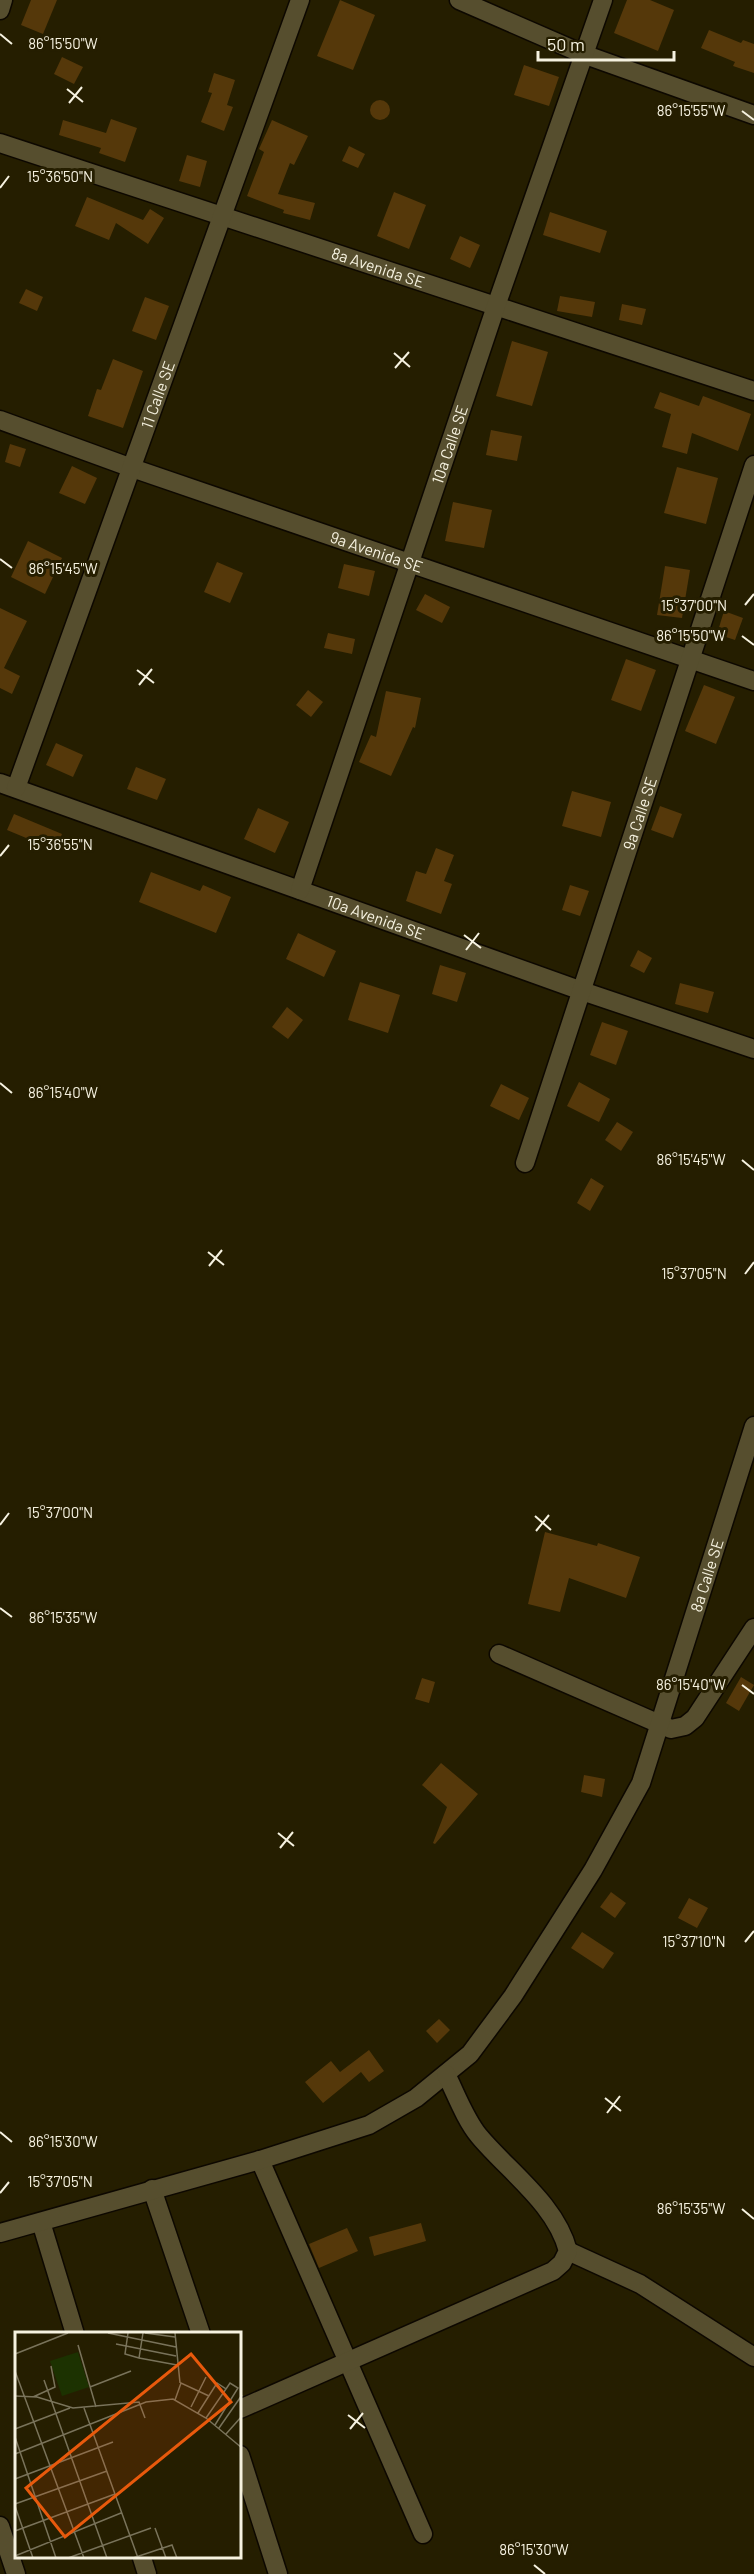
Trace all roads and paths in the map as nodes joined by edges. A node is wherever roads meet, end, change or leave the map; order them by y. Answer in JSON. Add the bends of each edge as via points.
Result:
{"nodes":[{"id":1,"x":3,"y":0,"type":"edge"},
{"id":2,"x":300,"y":0,"type":"edge"},
{"id":3,"x":459,"y":0,"type":"edge"},
{"id":4,"x":603,"y":0,"type":"edge"},
{"id":5,"x":0,"y":10,"type":"edge"},
{"id":6,"x":583,"y":54,"type":"junction"},
{"id":7,"x":754,"y":115,"type":"edge"},
{"id":8,"x":0,"y":143,"type":"edge"},
{"id":9,"x":222,"y":216,"type":"junction"},
{"id":10,"x":496,"y":306,"type":"junction"},
{"id":11,"x":754,"y":391,"type":"edge"},
{"id":12,"x":0,"y":420,"type":"edge"},
{"id":13,"x":754,"y":465,"type":"edge"},
{"id":14,"x":132,"y":468,"type":"junction"},
{"id":15,"x":410,"y":564,"type":"junction"},
{"id":16,"x":690,"y":660,"type":"junction"},
{"id":17,"x":754,"y":681,"type":"edge"},
{"id":18,"x":8,"y":786,"type":"edge"},
{"id":19,"x":300,"y":890,"type":"junction"},
{"id":20,"x":582,"y":991,"type":"junction"},
{"id":21,"x":754,"y":1048,"type":"edge"},
{"id":22,"x":525,"y":1163,"type":"dead end"},
{"id":23,"x":754,"y":1426,"type":"edge"},
{"id":24,"x":754,"y":1628,"type":"edge"},
{"id":25,"x":499,"y":1654,"type":"dead end"},
{"id":26,"x":660,"y":1726,"type":"junction"},
{"id":27,"x":446,"y":2074,"type":"junction"},
{"id":28,"x":260,"y":2160,"type":"junction"},
{"id":29,"x":152,"y":2189,"type":"junction"},
{"id":30,"x":41,"y":2222,"type":"junction"},
{"id":31,"x":0,"y":2233,"type":"edge"},
{"id":32,"x":568,"y":2251,"type":"junction"},
{"id":33,"x":74,"y":2332,"type":"edge"},
{"id":34,"x":200,"y":2332,"type":"edge"},
{"id":35,"x":754,"y":2357,"type":"edge"},
{"id":36,"x":346,"y":2360,"type":"junction"},
{"id":37,"x":242,"y":2408,"type":"edge"},
{"id":38,"x":242,"y":2461,"type":"edge"},
{"id":39,"x":0,"y":2526,"type":"edge"},
{"id":40,"x":423,"y":2534,"type":"dead end"},
{"id":41,"x":142,"y":2559,"type":"edge"},
{"id":42,"x":16,"y":2574,"type":"edge"},
{"id":43,"x":147,"y":2574,"type":"edge"},
{"id":44,"x":278,"y":2574,"type":"edge"}],
"edges":[{"from":1,"to":5,"type":"street"},
{"from":2,"to":9,"type":"street","name":"11 Calle SE"},
{"from":3,"to":6,"type":"street"},
{"from":4,"to":6,"type":"street","name":"10a Calle SE"},
{"from":6,"to":7,"type":"street"},
{"from":6,"to":10,"type":"street","name":"10a Calle SE"},
{"from":8,"to":9,"type":"street","name":"8a Avenida SE"},
{"from":9,"to":10,"type":"street","name":"8a Avenida SE"},
{"from":9,"to":14,"type":"street","name":"11 Calle SE"},
{"from":10,"to":11,"type":"street","name":"8a Avenida SE"},
{"from":10,"to":15,"type":"street","name":"10a Calle SE"},
{"from":12,"to":14,"type":"street","name":"9a Avenida SE"},
{"from":13,"to":16,"type":"street","name":"9a Calle SE"},
{"from":14,"to":15,"type":"street","name":"9a Avenida SE"},
{"from":14,"to":18,"type":"street","name":"11 Calle SE"},
{"from":15,"to":16,"type":"street","name":"9a Avenida SE"},
{"from":15,"to":19,"type":"street","name":"10a Calle SE"},
{"from":16,"to":17,"type":"street","name":"9a Avenida SE"},
{"from":16,"to":20,"type":"street","name":"9a Calle SE"},
{"from":18,"to":19,"type":"street","name":"10a Avenida SE"},
{"from":19,"to":20,"type":"street","name":"10a Avenida SE"},
{"from":20,"to":21,"type":"street","name":"10a Avenida SE"},
{"from":20,"to":22,"type":"street","name":"9a Calle SE"},
{"from":23,"to":26,"type":"street","name":"8a Calle SE"},
{"from":24,"to":26,"type":"street","via":[[695,1718],[685,1726]]},
{"from":25,"to":26,"type":"street"},
{"from":26,"to":27,"type":"street","name":"8a Calle SE","via":[[641,1783],[594,1870],[513,1996],[470,2054]]},
{"from":27,"to":28,"type":"street","name":"8a Calle SE","via":[[416,2098],[369,2125]]},
{"from":27,"to":32,"type":"street","via":[[477,2134],[539,2200],[564,2237]]},
{"from":28,"to":29,"type":"street","name":"8a Calle SE"},
{"from":28,"to":36,"type":"street"},
{"from":29,"to":30,"type":"street","name":"8a Calle SE"},
{"from":29,"to":34,"type":"street"},
{"from":30,"to":31,"type":"street","name":"8a Calle SE"},
{"from":30,"to":33,"type":"street"},
{"from":32,"to":35,"type":"street","via":[[640,2284]]},
{"from":32,"to":36,"type":"street","via":[[553,2271]]},
{"from":36,"to":37,"type":"street"},
{"from":36,"to":40,"type":"street"},
{"from":38,"to":44,"type":"street"},
{"from":39,"to":42,"type":"street"},
{"from":41,"to":43,"type":"street"}]}
